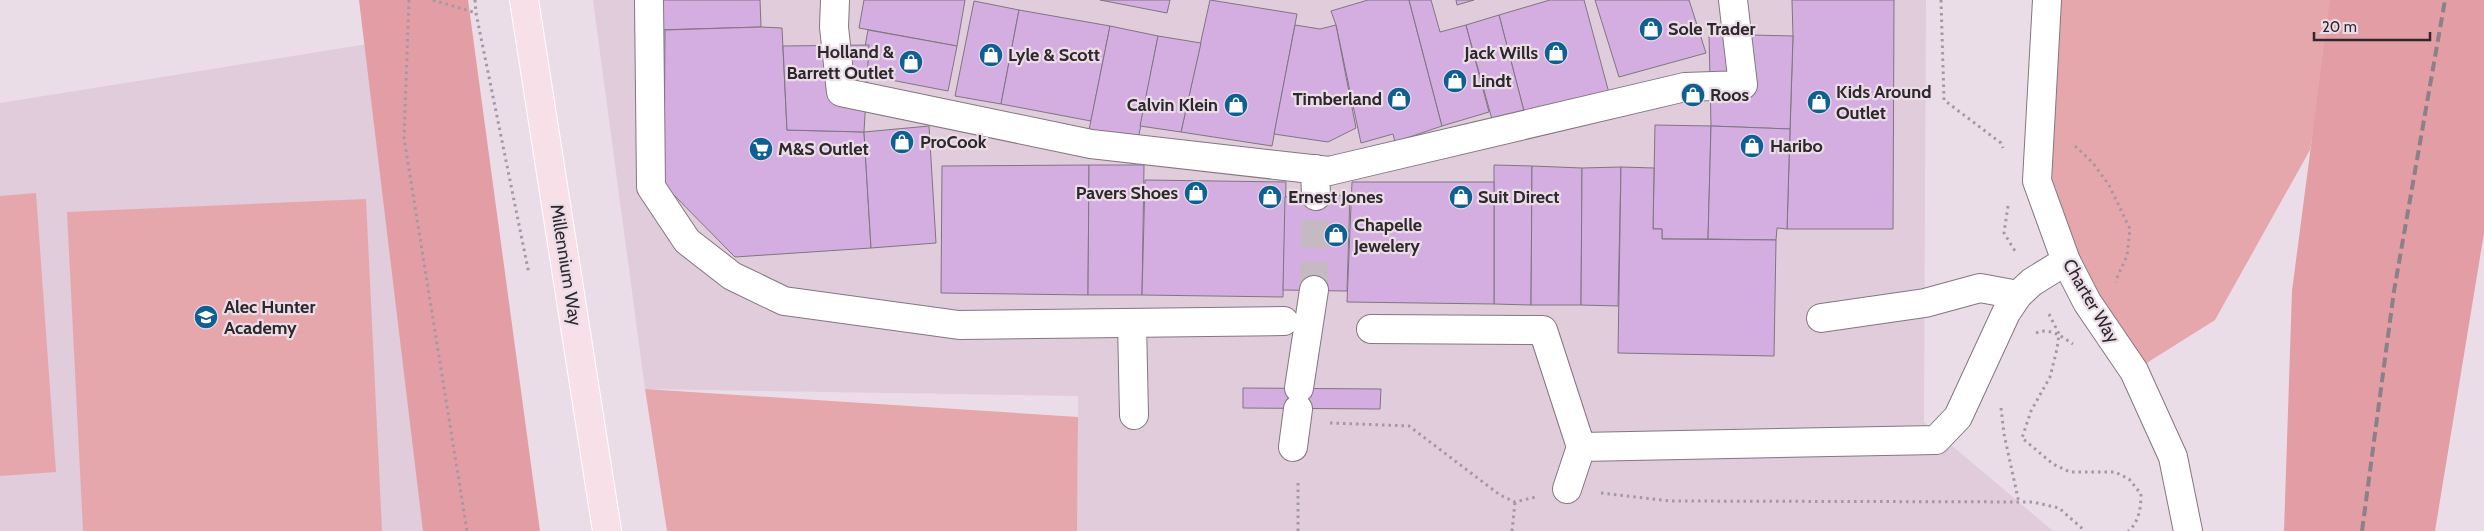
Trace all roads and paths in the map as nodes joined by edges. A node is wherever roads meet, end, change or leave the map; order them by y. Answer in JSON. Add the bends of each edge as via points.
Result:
{"nodes":[{"id":1,"x":409,"y":0,"type":"edge"},
{"id":2,"x":433,"y":0,"type":"edge"},
{"id":3,"x":475,"y":0,"type":"edge"},
{"id":4,"x":524,"y":0,"type":"edge"},
{"id":5,"x":649,"y":0,"type":"edge"},
{"id":6,"x":835,"y":0,"type":"edge"},
{"id":7,"x":1732,"y":0,"type":"edge"},
{"id":8,"x":2047,"y":0,"type":"edge"},
{"id":9,"x":476,"y":13,"type":"junction"},
{"id":10,"x":2072,"y":144,"type":"dead end"},
{"id":11,"x":1316,"y":169,"type":"junction"},
{"id":12,"x":1316,"y":196,"type":"tunnel mouth"},
{"id":13,"x":2066,"y":261,"type":"junction"},
{"id":14,"x":530,"y":277,"type":"dead end"},
{"id":15,"x":1314,"y":290,"type":"tunnel mouth"},
{"id":16,"x":2018,"y":295,"type":"junction"},
{"id":17,"x":2087,"y":302,"type":"junction"},
{"id":18,"x":1821,"y":318,"type":"dead end"},
{"id":19,"x":1284,"y":321,"type":"dead end"},
{"id":20,"x":1132,"y":323,"type":"junction"},
{"id":21,"x":1371,"y":329,"type":"dead end"},
{"id":22,"x":2059,"y":334,"type":"dead end"},
{"id":23,"x":1134,"y":415,"type":"dead end"},
{"id":24,"x":2004,"y":434,"type":"dead end"},
{"id":25,"x":1294,"y":447,"type":"joint"},
{"id":26,"x":1581,"y":447,"type":"junction"},
{"id":27,"x":1567,"y":489,"type":"dead end"},
{"id":28,"x":1515,"y":502,"type":"dead end"},
{"id":29,"x":466,"y":531,"type":"edge"},
{"id":30,"x":607,"y":531,"type":"edge"},
{"id":31,"x":1298,"y":531,"type":"edge"},
{"id":32,"x":1512,"y":531,"type":"edge"},
{"id":33,"x":2085,"y":531,"type":"edge"},
{"id":34,"x":2188,"y":531,"type":"edge"}],
"edges":[{"from":1,"to":29,"type":"path","via":[[404,138]]},
{"from":2,"to":9,"type":"path"},
{"from":3,"to":9,"type":"path"},
{"from":4,"to":30,"type":"main road","name":"Millennium Way"},
{"from":5,"to":20,"type":"street","via":[[651,187],[687,241],[732,276],[784,301],[959,325]]},
{"from":6,"to":11,"type":"street","via":[[834,27],[841,92],[1091,144]]},
{"from":7,"to":11,"type":"street","via":[[1743,85],[1685,87],[1329,171]]},
{"from":8,"to":13,"type":"street","name":"Charter Way","via":[[2037,181]]},
{"from":9,"to":14,"type":"path"},
{"from":10,"to":17,"type":"path","via":[[2093,162],[2109,185],[2130,229],[2126,256],[2113,286]]},
{"from":11,"to":12,"type":"street"},
{"from":13,"to":16,"type":"street","via":[[2032,282]]},
{"from":13,"to":17,"type":"street","name":"Charter Way"},
{"from":15,"to":25,"type":"street"},
{"from":16,"to":18,"type":"street","via":[[1980,288],[1925,303]]},
{"from":16,"to":26,"type":"street","via":[[2006,313],[1958,417],[1936,440]]},
{"from":17,"to":22,"type":"path"},
{"from":17,"to":34,"type":"street","name":"Charter Way","via":[[2134,371],[2174,458]]},
{"from":19,"to":20,"type":"street"},
{"from":20,"to":23,"type":"street"},
{"from":21,"to":26,"type":"street","via":[[1543,330]]},
{"from":24,"to":33,"type":"path","via":[[2019,503],[2033,502],[2060,508]]},
{"from":25,"to":31,"type":"path","via":[[1298,462]]},
{"from":26,"to":27,"type":"street"},
{"from":28,"to":32,"type":"path"}]}
